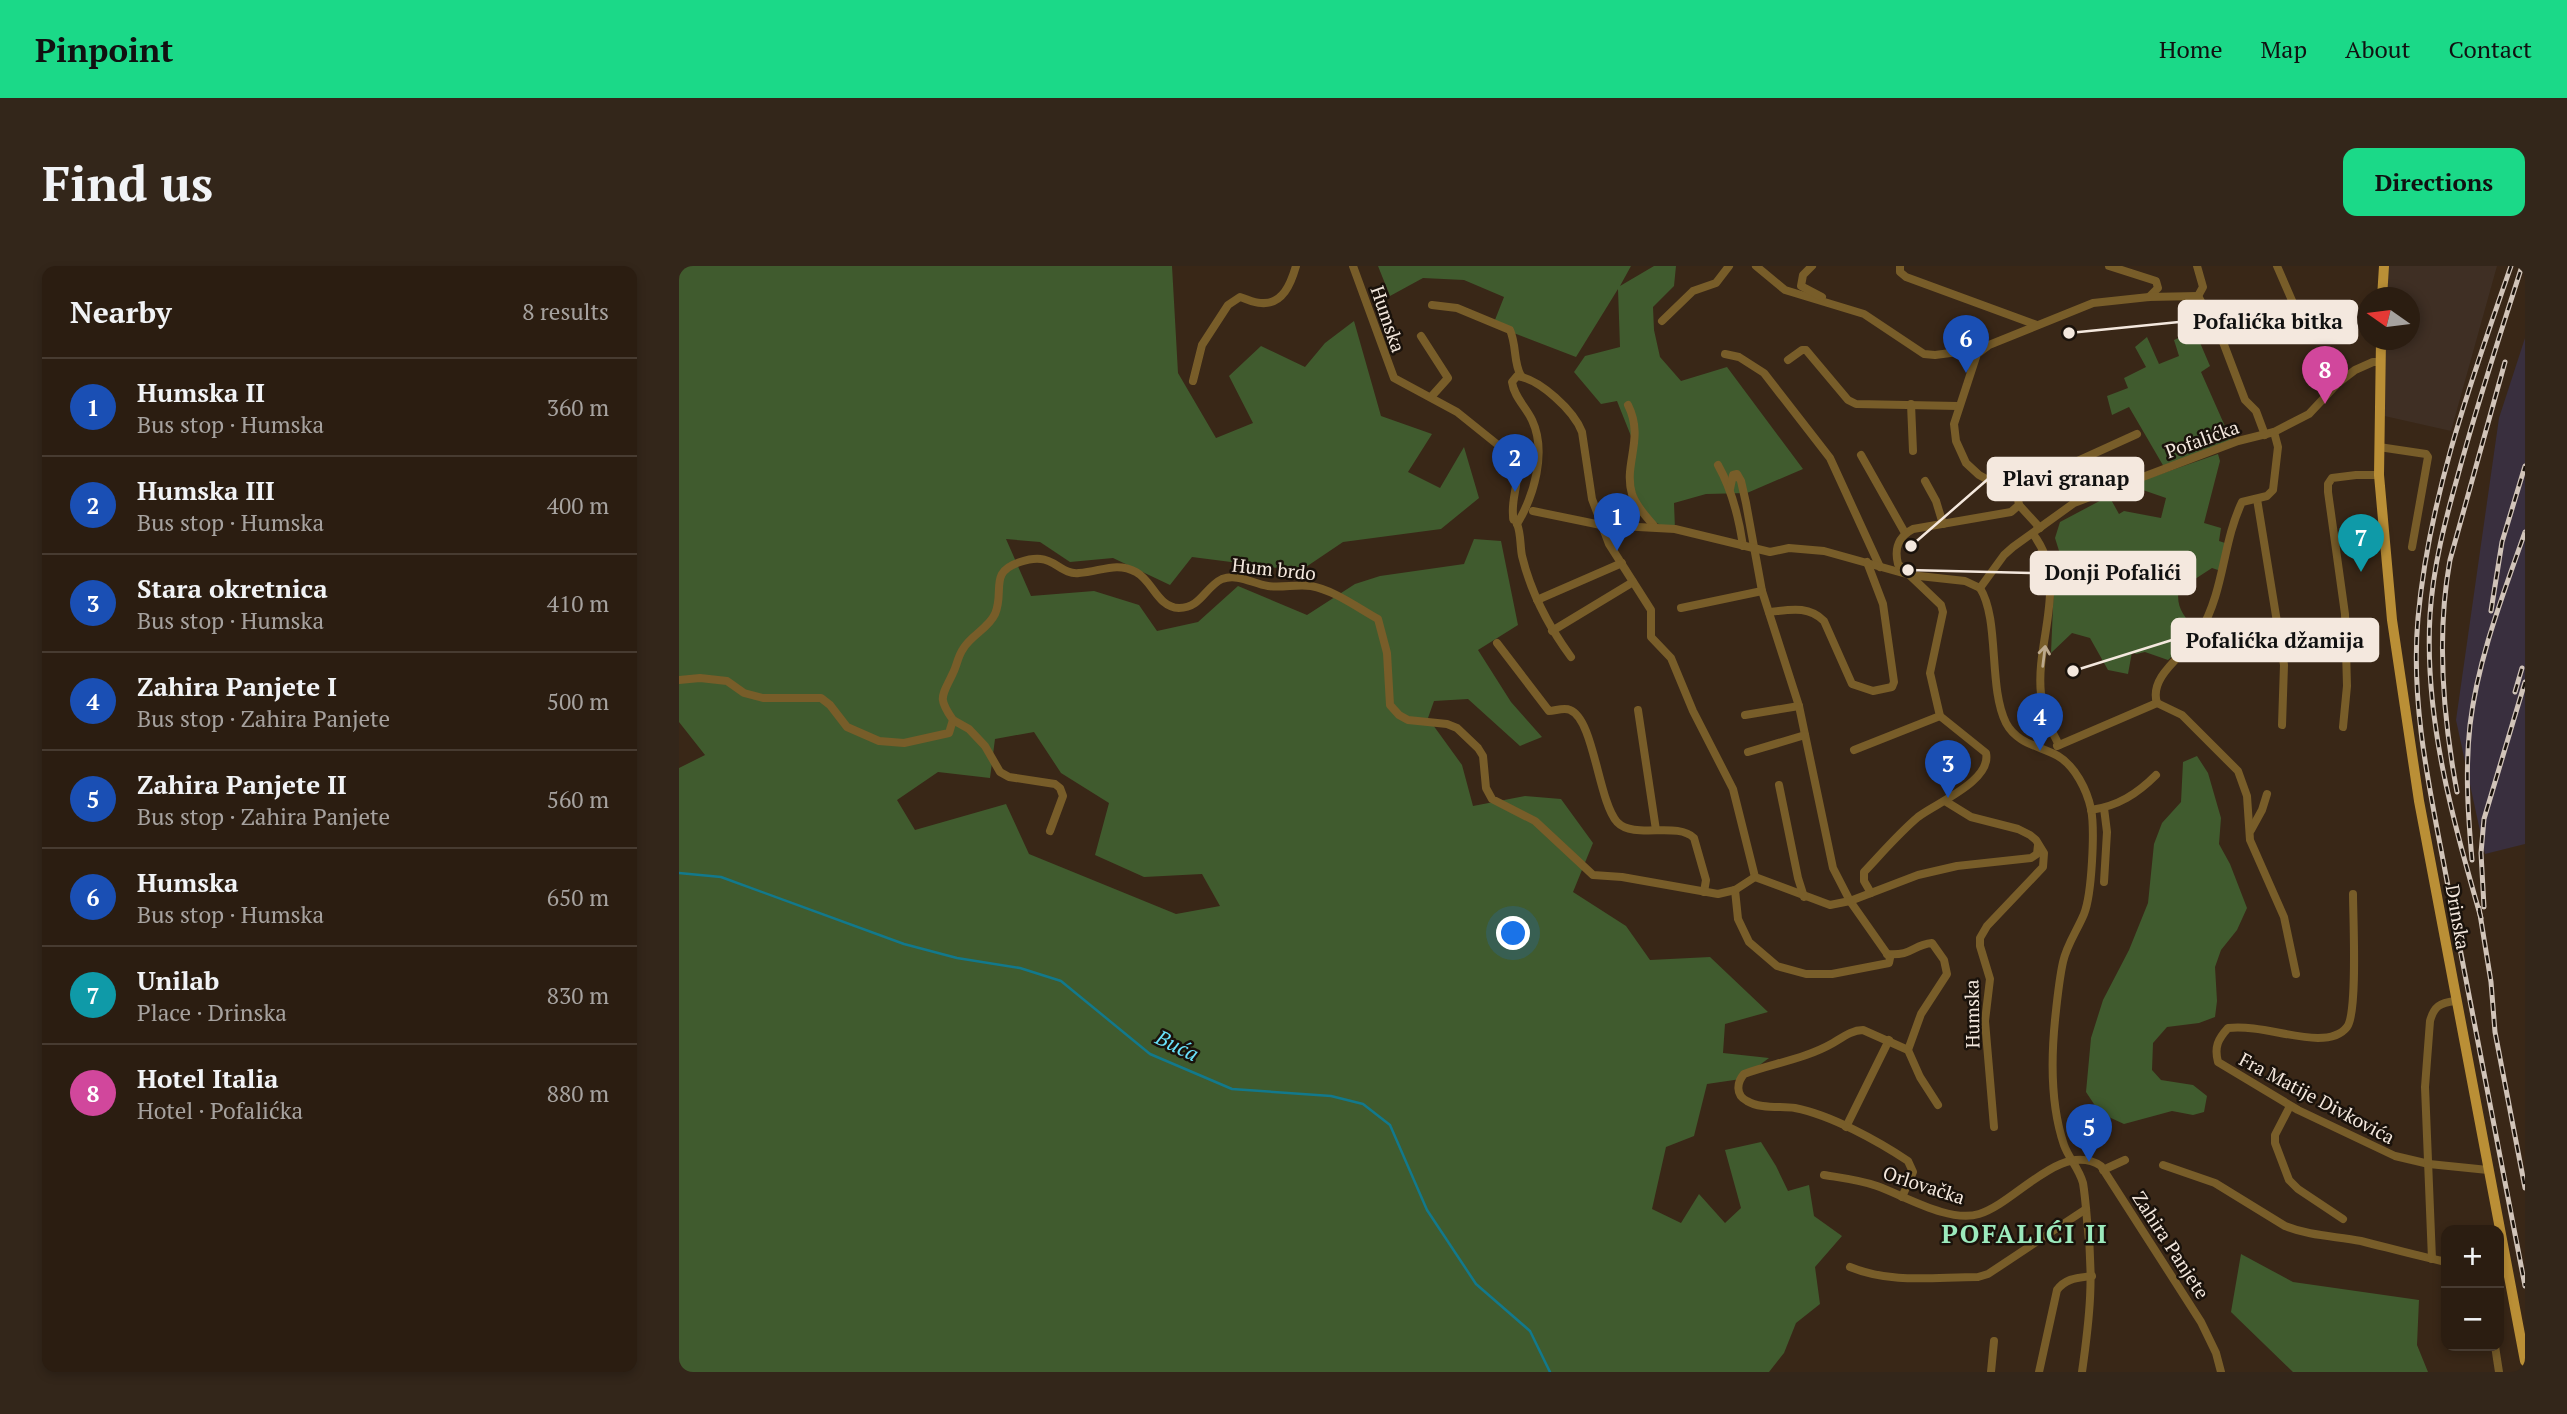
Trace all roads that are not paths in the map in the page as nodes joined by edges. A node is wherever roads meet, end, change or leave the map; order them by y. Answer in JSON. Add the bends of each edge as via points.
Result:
{"nodes":[{"id":1,"x":1296,"y":266,"type":"edge"},
{"id":2,"x":1353,"y":266,"type":"edge"},
{"id":3,"x":1729,"y":266,"type":"edge"},
{"id":4,"x":1812,"y":266,"type":"edge"},
{"id":5,"x":2109,"y":266,"type":"edge"},
{"id":6,"x":2197,"y":266,"type":"edge"},
{"id":7,"x":2277,"y":266,"type":"edge"},
{"id":8,"x":2384,"y":266,"type":"edge"},
{"id":9,"x":1756,"y":267,"type":"edge"},
{"id":10,"x":1898,"y":267,"type":"edge"},
{"id":11,"x":2383,"y":287,"type":"edge"},
{"id":12,"x":2199,"y":296,"type":"junction"},
{"id":13,"x":2149,"y":297,"type":"junction"},
{"id":14,"x":1830,"y":303,"type":"junction"},
{"id":15,"x":1432,"y":305,"type":"dead end"},
{"id":16,"x":2297,"y":312,"type":"dead end"},
{"id":17,"x":1662,"y":321,"type":"dead end"},
{"id":18,"x":2037,"y":326,"type":"junction"},
{"id":19,"x":2250,"y":327,"type":"dead end"},
{"id":20,"x":1421,"y":336,"type":"dead end"},
{"id":21,"x":2223,"y":342,"type":"junction"},
{"id":22,"x":1982,"y":349,"type":"junction"},
{"id":23,"x":2381,"y":350,"type":"edge"},
{"id":24,"x":1725,"y":354,"type":"dead end"},
{"id":25,"x":1788,"y":360,"type":"dead end"},
{"id":26,"x":2381,"y":362,"type":"junction"},
{"id":27,"x":1521,"y":376,"type":"junction"},
{"id":28,"x":1193,"y":381,"type":"dead end"},
{"id":29,"x":1431,"y":397,"type":"junction"},
{"id":30,"x":1911,"y":404,"type":"junction"},
{"id":31,"x":1628,"y":405,"type":"dead end"},
{"id":32,"x":1958,"y":406,"type":"junction"},
{"id":33,"x":2269,"y":433,"type":"junction"},
{"id":34,"x":2137,"y":434,"type":"dead end"},
{"id":35,"x":2379,"y":447,"type":"junction"},
{"id":36,"x":1913,"y":451,"type":"dead end"},
{"id":37,"x":1861,"y":455,"type":"dead end"},
{"id":38,"x":1719,"y":465,"type":"dead end"},
{"id":39,"x":2379,"y":475,"type":"junction"},
{"id":40,"x":1925,"y":481,"type":"dead end"},
{"id":41,"x":1730,"y":489,"type":"junction"},
{"id":42,"x":2014,"y":494,"type":"junction"},
{"id":43,"x":2257,"y":499,"type":"junction"},
{"id":44,"x":2019,"y":505,"type":"junction"},
{"id":45,"x":1533,"y":511,"type":"dead end"},
{"id":46,"x":1517,"y":524,"type":"junction"},
{"id":47,"x":1943,"y":524,"type":"junction"},
{"id":48,"x":1601,"y":525,"type":"junction"},
{"id":49,"x":1655,"y":527,"type":"junction"},
{"id":50,"x":2036,"y":531,"type":"junction"},
{"id":51,"x":1905,"y":533,"type":"junction"},
{"id":52,"x":1742,"y":546,"type":"junction"},
{"id":53,"x":2411,"y":547,"type":"dead end"},
{"id":54,"x":1753,"y":549,"type":"junction"},
{"id":55,"x":1867,"y":562,"type":"junction"},
{"id":56,"x":1622,"y":563,"type":"junction"},
{"id":57,"x":1880,"y":567,"type":"junction"},
{"id":58,"x":1910,"y":575,"type":"junction"},
{"id":59,"x":1633,"y":582,"type":"junction"},
{"id":60,"x":1980,"y":589,"type":"junction"},
{"id":61,"x":1762,"y":590,"type":"junction"},
{"id":62,"x":1537,"y":600,"type":"junction"},
{"id":63,"x":1681,"y":608,"type":"dead end"},
{"id":64,"x":1769,"y":612,"type":"junction"},
{"id":65,"x":1552,"y":631,"type":"junction"},
{"id":66,"x":1497,"y":643,"type":"dead end"},
{"id":67,"x":1571,"y":657,"type":"dead end"},
{"id":68,"x":679,"y":680,"type":"edge"},
{"id":69,"x":2157,"y":703,"type":"junction"},
{"id":70,"x":1798,"y":706,"type":"junction"},
{"id":71,"x":1638,"y":710,"type":"dead end"},
{"id":72,"x":1745,"y":715,"type":"dead end"},
{"id":73,"x":1940,"y":716,"type":"junction"},
{"id":74,"x":953,"y":720,"type":"junction"},
{"id":75,"x":2281,"y":725,"type":"dead end"},
{"id":76,"x":2343,"y":727,"type":"dead end"},
{"id":77,"x":1805,"y":735,"type":"junction"},
{"id":78,"x":2059,"y":745,"type":"junction"},
{"id":79,"x":1854,"y":750,"type":"dead end"},
{"id":80,"x":2047,"y":750,"type":"junction"},
{"id":81,"x":1748,"y":752,"type":"dead end"},
{"id":82,"x":2156,"y":775,"type":"dead end"},
{"id":83,"x":1779,"y":785,"type":"dead end"},
{"id":84,"x":2267,"y":794,"type":"dead end"},
{"id":85,"x":1945,"y":801,"type":"junction"},
{"id":86,"x":2104,"y":808,"type":"junction"},
{"id":87,"x":2091,"y":810,"type":"junction"},
{"id":88,"x":1655,"y":830,"type":"junction"},
{"id":89,"x":1050,"y":831,"type":"dead end"},
{"id":90,"x":2249,"y":833,"type":"junction"},
{"id":91,"x":2038,"y":845,"type":"junction"},
{"id":92,"x":1755,"y":877,"type":"junction"},
{"id":93,"x":2104,"y":882,"type":"dead end"},
{"id":94,"x":1735,"y":890,"type":"junction"},
{"id":95,"x":1705,"y":892,"type":"junction"},
{"id":96,"x":1871,"y":893,"type":"junction"},
{"id":97,"x":2353,"y":894,"type":"dead end"},
{"id":98,"x":1804,"y":897,"type":"junction"},
{"id":99,"x":1850,"y":901,"type":"junction"},
{"id":100,"x":1887,"y":954,"type":"junction"},
{"id":101,"x":2296,"y":974,"type":"dead end"},
{"id":102,"x":2455,"y":1001,"type":"junction"},
{"id":103,"x":1889,"y":1040,"type":"junction"},
{"id":104,"x":1908,"y":1050,"type":"junction"},
{"id":105,"x":1938,"y":1105,"type":"dead end"},
{"id":106,"x":2290,"y":1105,"type":"junction"},
{"id":107,"x":1994,"y":1126,"type":"dead end"},
{"id":108,"x":1846,"y":1127,"type":"junction"},
{"id":109,"x":2072,"y":1159,"type":"junction"},
{"id":110,"x":2125,"y":1160,"type":"dead end"},
{"id":111,"x":2163,"y":1164,"type":"dead end"},
{"id":112,"x":2428,"y":1164,"type":"junction"},
{"id":113,"x":2103,"y":1170,"type":"junction"},
{"id":114,"x":2488,"y":1170,"type":"junction"},
{"id":115,"x":1824,"y":1175,"type":"dead end"},
{"id":116,"x":1902,"y":1198,"type":"junction"},
{"id":117,"x":2086,"y":1209,"type":"junction"},
{"id":118,"x":2343,"y":1219,"type":"dead end"},
{"id":119,"x":2497,"y":1225,"type":"edge"},
{"id":120,"x":2432,"y":1259,"type":"junction"},
{"id":121,"x":2441,"y":1261,"type":"edge"},
{"id":122,"x":2504,"y":1261,"type":"edge"},
{"id":123,"x":1850,"y":1267,"type":"dead end"},
{"id":124,"x":2092,"y":1276,"type":"junction"},
{"id":125,"x":1994,"y":1341,"type":"dead end"},
{"id":126,"x":2496,"y":1351,"type":"edge"},
{"id":127,"x":2525,"y":1361,"type":"edge"},
{"id":128,"x":1991,"y":1372,"type":"edge"},
{"id":129,"x":2039,"y":1372,"type":"edge"},
{"id":130,"x":2082,"y":1372,"type":"edge"},
{"id":131,"x":2221,"y":1372,"type":"edge"},
{"id":132,"x":2499,"y":1372,"type":"edge"}],
"edges":[{"from":1,"to":28,"type":"street","via":[[1282,296],[1272,302],[1240,297],[1228,305],[1202,345]]},
{"from":2,"to":29,"type":"street","name":"Humska","via":[[1394,378]]},
{"from":3,"to":17,"type":"street","via":[[1719,280],[1693,291]]},
{"from":4,"to":14,"type":"street","via":[[1803,275],[1801,286]]},
{"from":5,"to":13,"type":"street","via":[[2156,281],[2158,288]]},
{"from":6,"to":12,"type":"street","via":[[2203,287]]},
{"from":7,"to":16,"type":"street"},
{"from":8,"to":11,"type":"main road"},
{"from":9,"to":14,"type":"street","via":[[1790,293]]},
{"from":10,"to":18,"type":"street","via":[[1906,277]]},
{"from":12,"to":13,"type":"street"},
{"from":12,"to":21,"type":"street","name":"Pofalićka"},
{"from":13,"to":18,"type":"street","via":[[2093,303]]},
{"from":14,"to":22,"type":"street","via":[[1870,317],[1929,355]]},
{"from":15,"to":27,"type":"street","via":[[1457,308],[1510,330]]},
{"from":18,"to":22,"type":"street"},
{"from":19,"to":21,"type":"street"},
{"from":20,"to":29,"type":"street","via":[[1448,377]]},
{"from":21,"to":33,"type":"street","name":"Pofalićka","via":[[2245,400]]},
{"from":22,"to":32,"type":"street"},
{"from":23,"to":26,"type":"main road","name":"Drinska"},
{"from":24,"to":57,"type":"street","via":[[1765,373],[1830,458]]},
{"from":25,"to":30,"type":"street","via":[[1806,350],[1856,404]]},
{"from":26,"to":33,"type":"street","name":"Pofalićka","via":[[2355,370],[2309,415]]},
{"from":26,"to":35,"type":"main road","name":"Drinska"},
{"from":27,"to":46,"type":"street","via":[[1514,379],[1513,390],[1531,417],[1540,445],[1527,508]]},
{"from":27,"to":48,"type":"street","via":[[1558,400],[1578,422]]},
{"from":29,"to":46,"type":"street","name":"Humska","via":[[1513,457],[1518,467],[1513,514]]},
{"from":30,"to":32,"type":"street"},
{"from":30,"to":36,"type":"street"},
{"from":31,"to":49,"type":"street","via":[[1636,433],[1632,495]]},
{"from":32,"to":42,"type":"street","via":[[1956,441],[1966,463]]},
{"from":33,"to":43,"type":"street","name":"Pofalićka","via":[[2278,447],[2273,491]]},
{"from":33,"to":50,"type":"street","name":"Pofalićka","via":[[2088,496]]},
{"from":34,"to":42,"type":"street"},
{"from":35,"to":39,"type":"main road","name":"Drinska"},
{"from":35,"to":53,"type":"street","via":[[2428,457]]},
{"from":37,"to":51,"type":"street"},
{"from":38,"to":41,"type":"street"},
{"from":39,"to":76,"type":"street","via":[[2343,476],[2328,484],[2345,614]]},
{"from":39,"to":102,"type":"main road","name":"Drinska","via":[[2392,620]]},
{"from":40,"to":47,"type":"street"},
{"from":41,"to":52,"type":"street"},
{"from":41,"to":54,"type":"street","via":[[1737,474]]},
{"from":42,"to":44,"type":"street"},
{"from":43,"to":69,"type":"street","name":"Pofalićka","via":[[2242,502],[2218,595],[2200,633],[2155,691]]},
{"from":43,"to":75,"type":"street","via":[[2284,665]]},
{"from":44,"to":47,"type":"street","via":[[2011,512]]},
{"from":44,"to":50,"type":"street"},
{"from":45,"to":48,"type":"street"},
{"from":46,"to":62,"type":"street","name":"Humska"},
{"from":47,"to":51,"type":"street"},
{"from":48,"to":49,"type":"street"},
{"from":48,"to":56,"type":"street"},
{"from":49,"to":52,"type":"street"},
{"from":50,"to":60,"type":"street","name":"Pofalićka","via":[[2004,555]]},
{"from":78,"to":50,"type":"street","one_way":true,"via":[[2041,692],[2051,595]]},
{"from":51,"to":58,"type":"street","via":[[1895,555]]},
{"from":52,"to":54,"type":"street"},
{"from":54,"to":55,"type":"street","via":[[1805,549]]},
{"from":54,"to":61,"type":"street"},
{"from":55,"to":57,"type":"street"},
{"from":55,"to":64,"type":"street","via":[[1888,625],[1892,687],[1873,691],[1852,684],[1818,615],[1799,609]]},
{"from":56,"to":59,"type":"street"},
{"from":56,"to":62,"type":"street"},
{"from":57,"to":58,"type":"street"},
{"from":58,"to":60,"type":"street","via":[[1965,581]]},
{"from":58,"to":73,"type":"street","via":[[1943,612],[1930,673]]},
{"from":59,"to":65,"type":"street"},
{"from":59,"to":92,"type":"street","via":[[1651,610],[1651,637],[1671,658],[1733,789]]},
{"from":60,"to":80,"type":"street","via":[[1988,608],[2005,722],[2018,737]]},
{"from":61,"to":63,"type":"street"},
{"from":61,"to":64,"type":"street"},
{"from":62,"to":65,"type":"street","name":"Humska"},
{"from":64,"to":70,"type":"street"},
{"from":65,"to":67,"type":"street","name":"Humska"},
{"from":66,"to":88,"type":"street","via":[[1549,711],[1565,709],[1576,714],[1585,727],[1608,806],[1618,822],[1632,829]]},
{"from":68,"to":74,"type":"street","via":[[727,681],[744,693],[763,698],[821,698],[847,727],[879,741],[904,743],[949,733]]},
{"from":69,"to":78,"type":"street"},
{"from":69,"to":90,"type":"street","via":[[2182,715],[2238,771],[2247,796]]},
{"from":70,"to":72,"type":"street"},
{"from":70,"to":77,"type":"street"},
{"from":71,"to":88,"type":"street"},
{"from":73,"to":79,"type":"street"},
{"from":73,"to":85,"type":"street","via":[[1986,753],[1987,760],[1985,768]]},
{"from":74,"to":89,"type":"street","via":[[985,746],[1000,772],[1060,788],[1063,796]]},
{"from":74,"to":95,"type":"street","name":"Hum brdo","via":[[941,695],[961,652],[995,613],[1003,570],[1013,564],[1040,558],[1077,574],[1112,566],[1130,569],[1142,575],[1163,602],[1180,608],[1191,606],[1229,578],[1267,586],[1312,586],[1378,619],[1387,653],[1390,705],[1408,720],[1457,728],[1483,756],[1486,788],[1492,799],[1535,821],[1593,875]]},
{"from":77,"to":81,"type":"street"},
{"from":77,"to":99,"type":"street","via":[[1833,868]]},
{"from":78,"to":80,"type":"street"},
{"from":80,"to":87,"type":"street","via":[[2073,769]]},
{"from":82,"to":86,"type":"street","via":[[2125,800]]},
{"from":83,"to":98,"type":"street"},
{"from":84,"to":90,"type":"street"},
{"from":85,"to":91,"type":"street","via":[[1971,817],[2018,829]]},
{"from":85,"to":96,"type":"street","via":[[1920,816],[1864,872]]},
{"from":86,"to":87,"type":"street"},
{"from":86,"to":93,"type":"street"},
{"from":87,"to":109,"type":"street","via":[[2087,901],[2063,963],[2055,1019],[2053,1072],[2058,1118]]},
{"from":88,"to":95,"type":"street","via":[[1681,831],[1694,838]]},
{"from":90,"to":101,"type":"street","via":[[2284,917]]},
{"from":91,"to":96,"type":"street","via":[[2031,858],[1957,866]]},
{"from":91,"to":107,"type":"street","name":"Humska","via":[[2044,853],[2043,867],[1980,937],[1990,979],[1986,1021]]},
{"from":92,"to":94,"type":"street","name":"Hum brdo"},
{"from":92,"to":98,"type":"street"},
{"from":94,"to":95,"type":"street","name":"Hum brdo"},
{"from":94,"to":100,"type":"street","name":"Humska","via":[[1738,919],[1749,942],[1777,966],[1806,974],[1832,974],[1883,965],[1890,958]]},
{"from":96,"to":99,"type":"street"},
{"from":97,"to":106,"type":"street","name":"Fra Matije Divkovića","via":[[2348,1026],[2337,1036],[2317,1038],[2242,1026],[2228,1028],[2215,1050],[2218,1062]]},
{"from":98,"to":99,"type":"street","via":[[1829,905]]},
{"from":99,"to":100,"type":"street"},
{"from":100,"to":104,"type":"street","name":"Humska","via":[[1908,954],[1932,943],[1944,960],[1947,974],[1921,1014]]},
{"from":102,"to":112,"type":"street","via":[[2437,1006],[2430,1021],[2425,1087]]},
{"from":102,"to":114,"type":"main road","name":"Drinska"},
{"from":103,"to":104,"type":"street"},
{"from":103,"to":108,"type":"street"},
{"from":103,"to":108,"type":"street","via":[[1855,1030],[1829,1045],[1739,1079],[1740,1095],[1747,1101],[1797,1109]]},
{"from":104,"to":105,"type":"street"},
{"from":106,"to":112,"type":"street","name":"Fra Matije Divkovića","via":[[2395,1156]]},
{"from":106,"to":118,"type":"street","via":[[2275,1135],[2289,1180]]},
{"from":108,"to":116,"type":"street","via":[[1908,1161],[1913,1172]]},
{"from":109,"to":113,"type":"street","via":[[2093,1161]]},
{"from":109,"to":116,"type":"street","name":"Orlovačka","via":[[1975,1215],[1954,1215]]},
{"from":109,"to":117,"type":"street","via":[[2081,1176]]},
{"from":110,"to":113,"type":"street"},
{"from":111,"to":120,"type":"street","via":[[2215,1183],[2297,1231]]},
{"from":112,"to":114,"type":"street","name":"Fra Matije Divkovića"},
{"from":112,"to":120,"type":"street"},
{"from":113,"to":131,"type":"street","name":"Zahira Panjete","via":[[2201,1322]]},
{"from":114,"to":119,"type":"main road","name":"Drinska"},
{"from":115,"to":116,"type":"street","name":"Orlovačka","via":[[1877,1186]]},
{"from":117,"to":123,"type":"street","via":[[1997,1270],[1978,1277],[1906,1279],[1871,1276]]},
{"from":117,"to":124,"type":"street"},
{"from":120,"to":121,"type":"street"},
{"from":122,"to":127,"type":"main road","name":"Drinska"},
{"from":124,"to":129,"type":"street","via":[[2070,1279],[2057,1290]]},
{"from":124,"to":130,"type":"street"},
{"from":125,"to":128,"type":"street"},
{"from":126,"to":132,"type":"street"}]}
